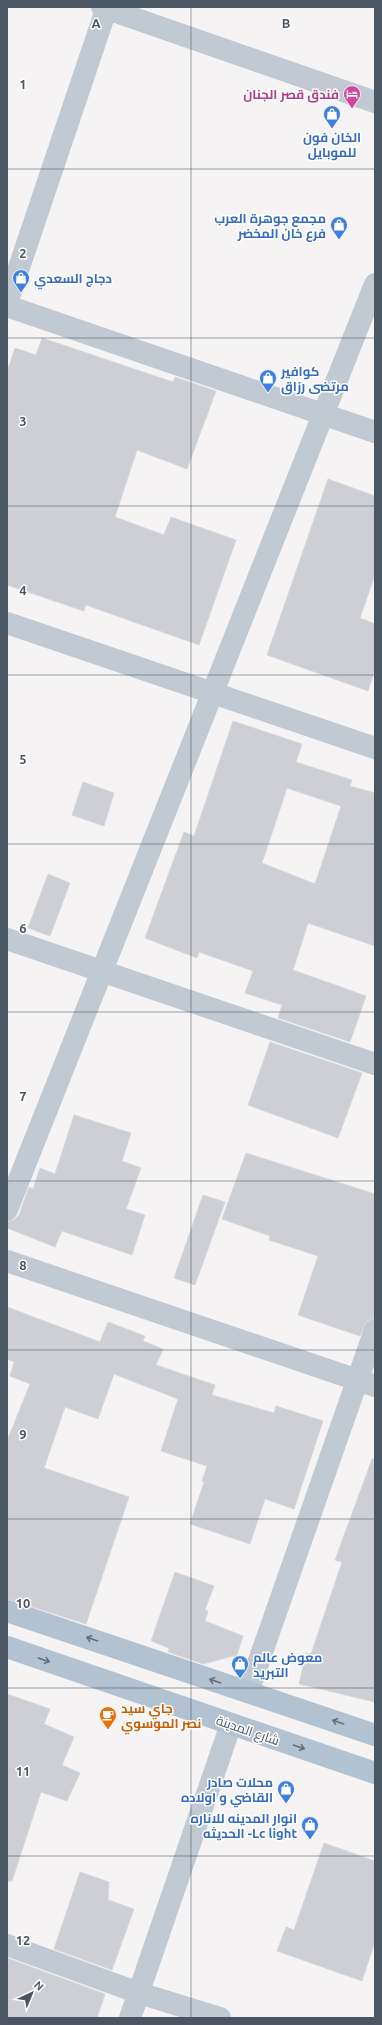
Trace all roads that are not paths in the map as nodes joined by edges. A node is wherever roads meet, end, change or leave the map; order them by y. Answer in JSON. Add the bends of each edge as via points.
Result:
{"nodes":[{"id":1,"x":105,"y":7,"type":"edge"},
{"id":2,"x":375,"y":102,"type":"edge"},
{"id":3,"x":375,"y":284,"type":"edge"},
{"id":4,"x":7,"y":303,"type":"edge"},
{"id":5,"x":7,"y":306,"type":"edge"},
{"id":6,"x":322,"y":414,"type":"junction"},
{"id":7,"x":375,"y":432,"type":"edge"},
{"id":8,"x":7,"y":623,"type":"edge"},
{"id":9,"x":212,"y":692,"type":"junction"},
{"id":10,"x":375,"y":748,"type":"edge"},
{"id":11,"x":7,"y":939,"type":"edge"},
{"id":12,"x":101,"y":971,"type":"junction"},
{"id":13,"x":375,"y":1064,"type":"edge"},
{"id":14,"x":7,"y":1210,"type":"edge"},
{"id":15,"x":7,"y":1261,"type":"edge"},
{"id":16,"x":375,"y":1330,"type":"edge"},
{"id":17,"x":366,"y":1383,"type":"edge"},
{"id":18,"x":7,"y":1611,"type":"edge"},
{"id":19,"x":7,"y":1647,"type":"edge"},
{"id":20,"x":248,"y":1692,"type":"junction"},
{"id":21,"x":231,"y":1724,"type":"junction"},
{"id":22,"x":375,"y":1734,"type":"edge"},
{"id":23,"x":375,"y":1773,"type":"edge"},
{"id":24,"x":7,"y":1944,"type":"edge"},
{"id":25,"x":139,"y":1993,"type":"junction"},
{"id":26,"x":130,"y":2018,"type":"edge"},
{"id":27,"x":220,"y":2018,"type":"edge"}],
"edges":[{"from":1,"to":2,"type":"street"},
{"from":1,"to":4,"type":"street"},
{"from":3,"to":6,"type":"street"},
{"from":5,"to":6,"type":"street"},
{"from":6,"to":7,"type":"street"},
{"from":6,"to":9,"type":"street"},
{"from":8,"to":9,"type":"street"},
{"from":9,"to":10,"type":"street"},
{"from":9,"to":12,"type":"street"},
{"from":11,"to":12,"type":"street"},
{"from":12,"to":13,"type":"street"},
{"from":12,"to":14,"type":"street"},
{"from":15,"to":17,"type":"street"},
{"from":16,"to":17,"type":"street"},
{"from":17,"to":20,"type":"street"},
{"from":20,"to":18,"type":"main road","one_way":true},
{"from":19,"to":21,"type":"main road","name":"شارع المدينة","one_way":true},
{"from":22,"to":20,"type":"main road","one_way":true},
{"from":21,"to":23,"type":"main road","name":"شارع المدينة","one_way":true},
{"from":21,"to":25,"type":"street"},
{"from":24,"to":25,"type":"street"},
{"from":25,"to":26,"type":"street"},
{"from":25,"to":27,"type":"street"}]}
